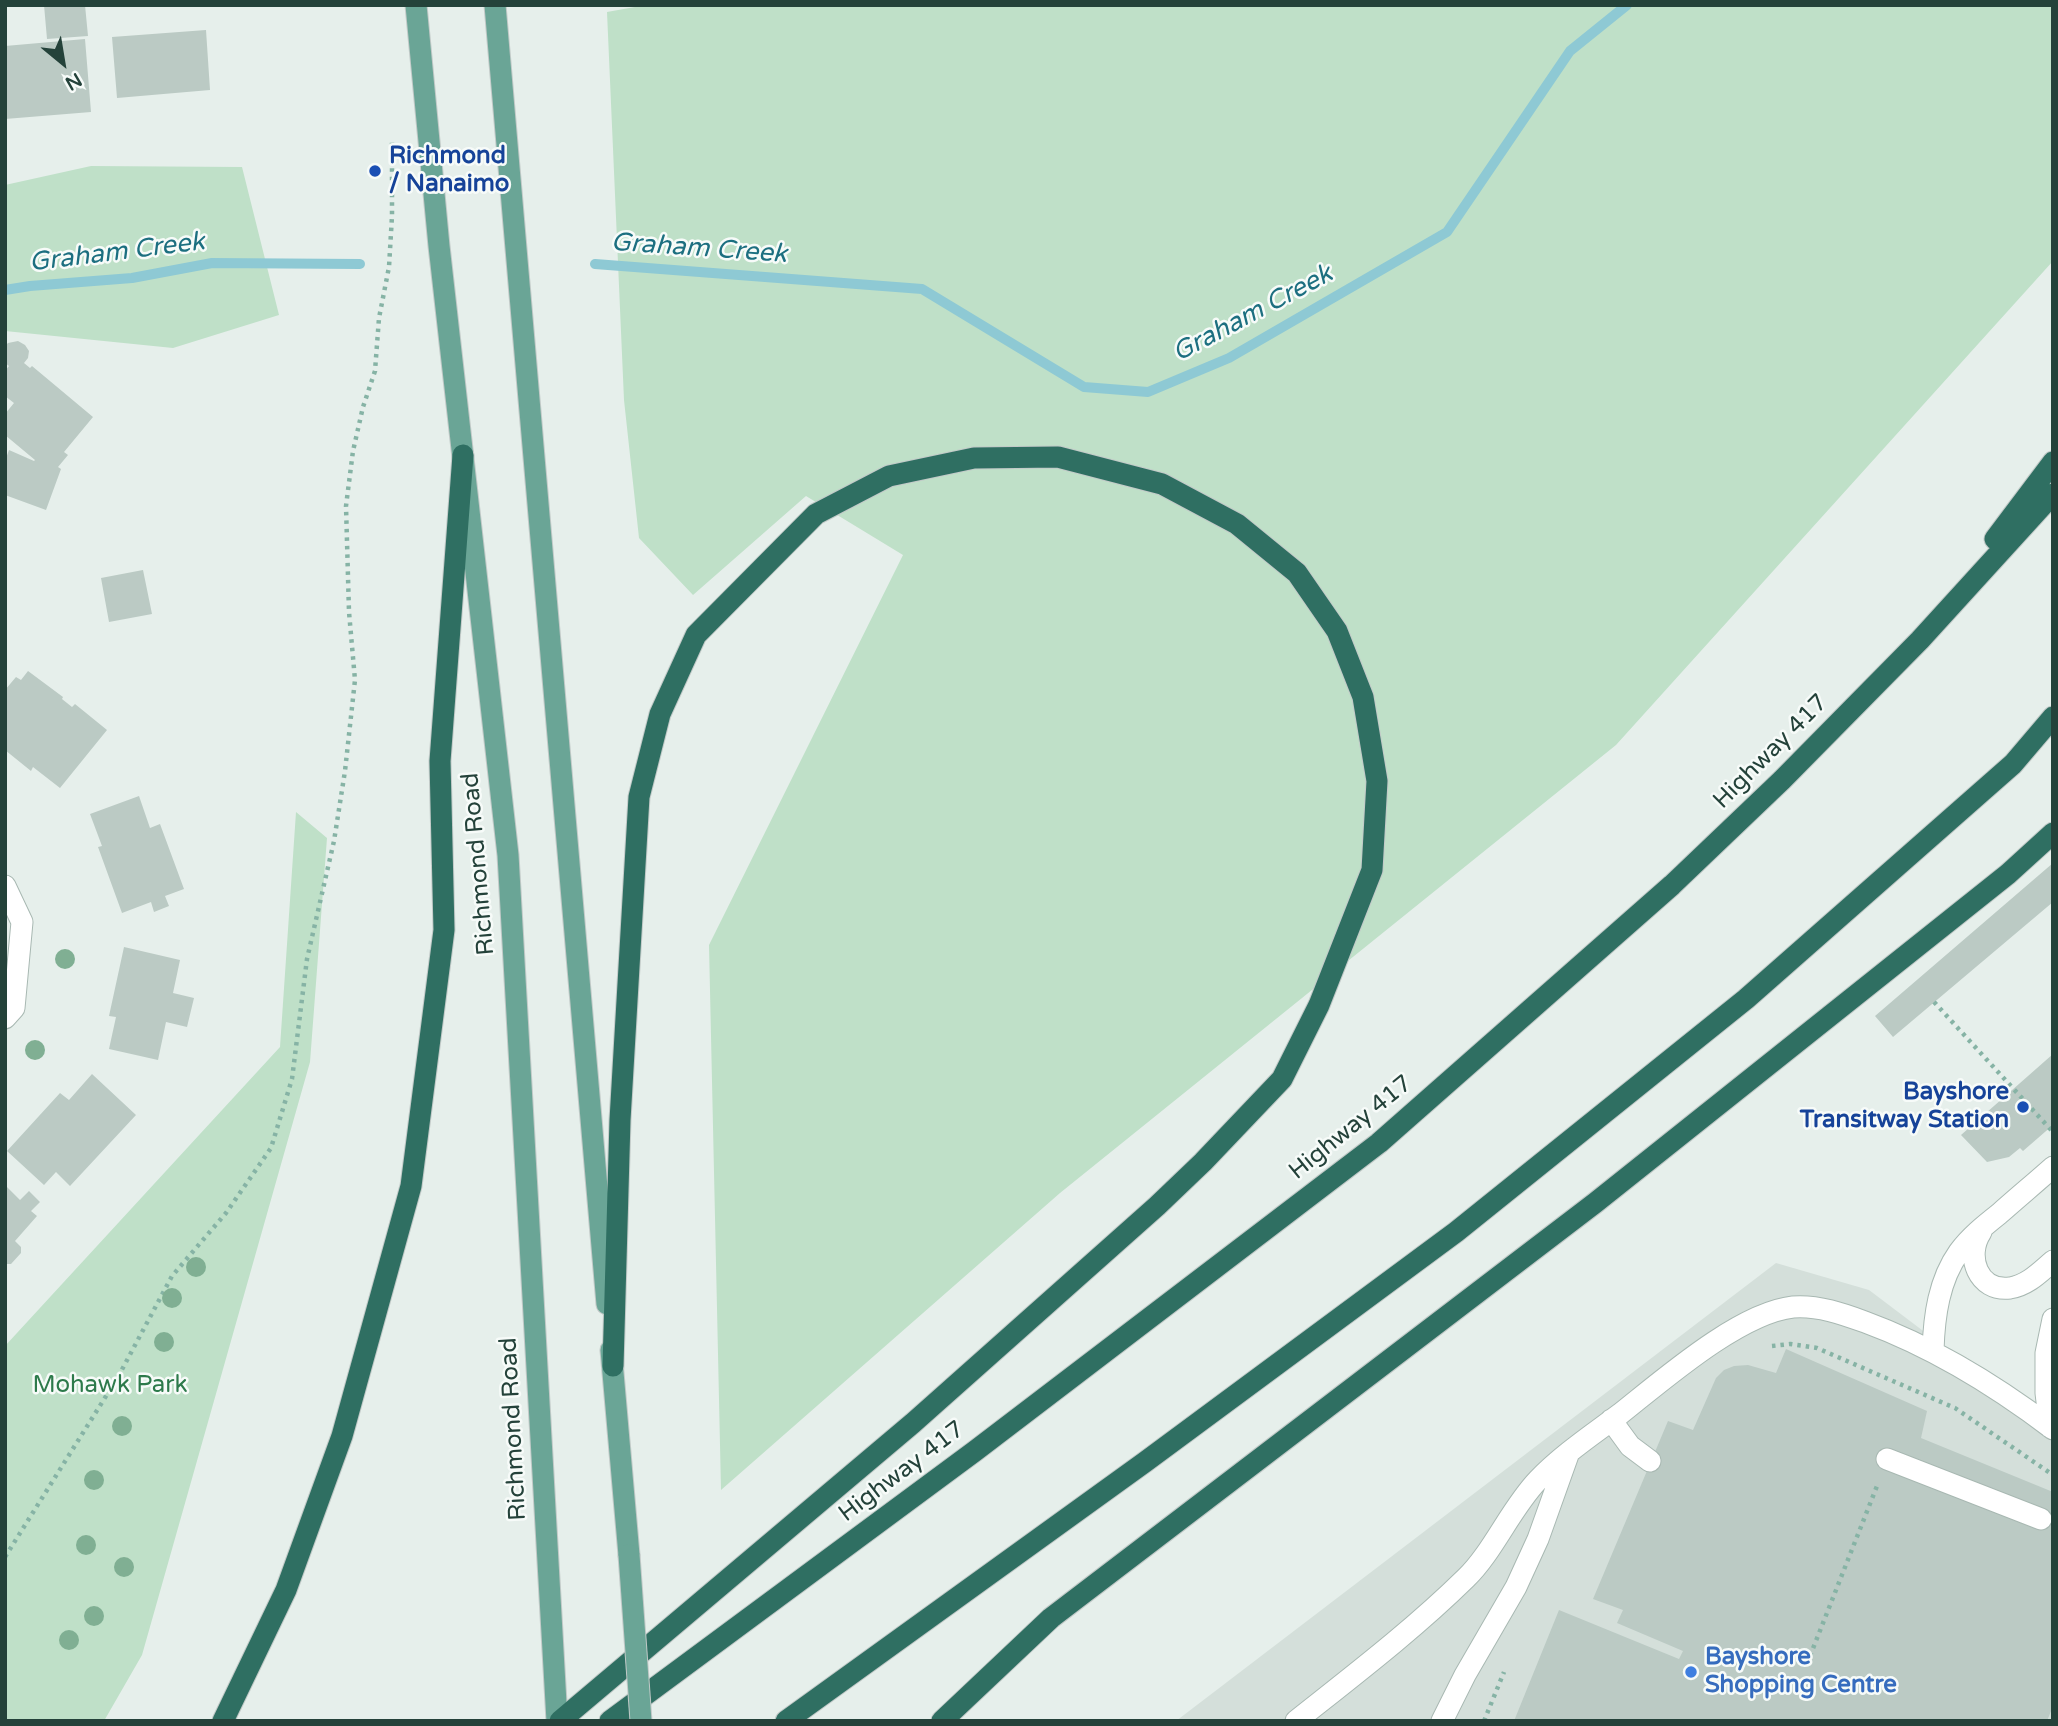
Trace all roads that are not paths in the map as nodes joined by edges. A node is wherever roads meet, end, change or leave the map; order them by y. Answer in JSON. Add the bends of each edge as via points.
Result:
{"nodes":[{"id":1,"x":416,"y":5,"type":"edge"},
{"id":2,"x":495,"y":5,"type":"edge"},
{"id":3,"x":463,"y":455,"type":"junction"},
{"id":4,"x":2053,"y":462,"type":"edge"},
{"id":5,"x":2053,"y":494,"type":"edge"},
{"id":6,"x":1920,"y":640,"type":"junction"},
{"id":7,"x":2053,"y":717,"type":"edge"},
{"id":8,"x":2053,"y":726,"type":"edge"},
{"id":9,"x":2013,"y":764,"type":"junction"},
{"id":10,"x":2053,"y":833,"type":"edge"},
{"id":11,"x":5,"y":886,"type":"edge"},
{"id":12,"x":5,"y":1018,"type":"edge"},
{"id":13,"x":2053,"y":1167,"type":"edge"},
{"id":14,"x":1986,"y":1225,"type":"junction"},
{"id":15,"x":2053,"y":1261,"type":"edge"},
{"id":16,"x":2053,"y":1319,"type":"edge"},
{"id":17,"x":1933,"y":1350,"type":"junction"},
{"id":18,"x":613,"y":1366,"type":"junction"},
{"id":19,"x":1611,"y":1420,"type":"junction"},
{"id":20,"x":2051,"y":1428,"type":"edge"},
{"id":21,"x":1568,"y":1453,"type":"junction"},
{"id":22,"x":1887,"y":1459,"type":"road end"},
{"id":23,"x":1650,"y":1461,"type":"dead end"},
{"id":24,"x":2041,"y":1519,"type":"dead end"},
{"id":25,"x":223,"y":1721,"type":"edge"},
{"id":26,"x":559,"y":1721,"type":"edge"},
{"id":27,"x":610,"y":1721,"type":"edge"},
{"id":28,"x":640,"y":1721,"type":"edge"},
{"id":29,"x":786,"y":1721,"type":"edge"},
{"id":30,"x":942,"y":1721,"type":"edge"},
{"id":31,"x":1296,"y":1721,"type":"edge"},
{"id":32,"x":1443,"y":1721,"type":"edge"}],
"edges":[{"from":1,"to":3,"type":"main road","name":"Richmond Road"},
{"from":2,"to":18,"type":"main road"},
{"from":3,"to":25,"type":"highway","via":[[440,761],[444,930],[411,1186],[342,1437],[286,1591]]},
{"from":3,"to":26,"type":"main road","name":"Richmond Road","via":[[508,855]]},
{"from":4,"to":6,"type":"highway"},
{"from":5,"to":6,"type":"highway","name":"Highway 417"},
{"from":6,"to":27,"type":"highway","name":"Highway 417","via":[[1672,885],[1379,1143],[986,1443]]},
{"from":7,"to":9,"type":"highway"},
{"from":8,"to":9,"type":"highway"},
{"from":9,"to":29,"type":"highway","via":[[1746,999],[1456,1232]]},
{"from":10,"to":30,"type":"highway","via":[[2008,874],[1595,1203],[1051,1618]]},
{"from":11,"to":12,"type":"street","via":[[22,922],[14,1008]]},
{"from":13,"to":14,"type":"street"},
{"from":14,"to":15,"type":"street","via":[[1973,1251],[1974,1263],[1993,1285],[2024,1284]]},
{"from":14,"to":17,"type":"street","via":[[1949,1268],[1937,1308]]},
{"from":16,"to":20,"type":"street","via":[[2046,1353]]},
{"from":17,"to":19,"type":"street","via":[[1847,1315],[1817,1308],[1770,1311],[1704,1350]]},
{"from":17,"to":20,"type":"street"},
{"from":18,"to":26,"type":"highway","via":[[620,1120],[639,797],[660,714],[696,635],[816,514],[889,476],[974,458],[1058,457],[1162,484],[1237,524],[1297,573],[1337,631],[1363,697],[1377,781],[1372,870],[1319,1005],[1282,1079],[1203,1162],[933,1405]]},
{"from":18,"to":28,"type":"main road","bridge":true},
{"from":19,"to":21,"type":"street"},
{"from":19,"to":23,"type":"street","via":[[1630,1446]]},
{"from":21,"to":31,"type":"street","via":[[1537,1481],[1468,1576],[1402,1637]]},
{"from":21,"to":32,"type":"street","via":[[1516,1587]]},
{"from":22,"to":24,"type":"street"}]}
